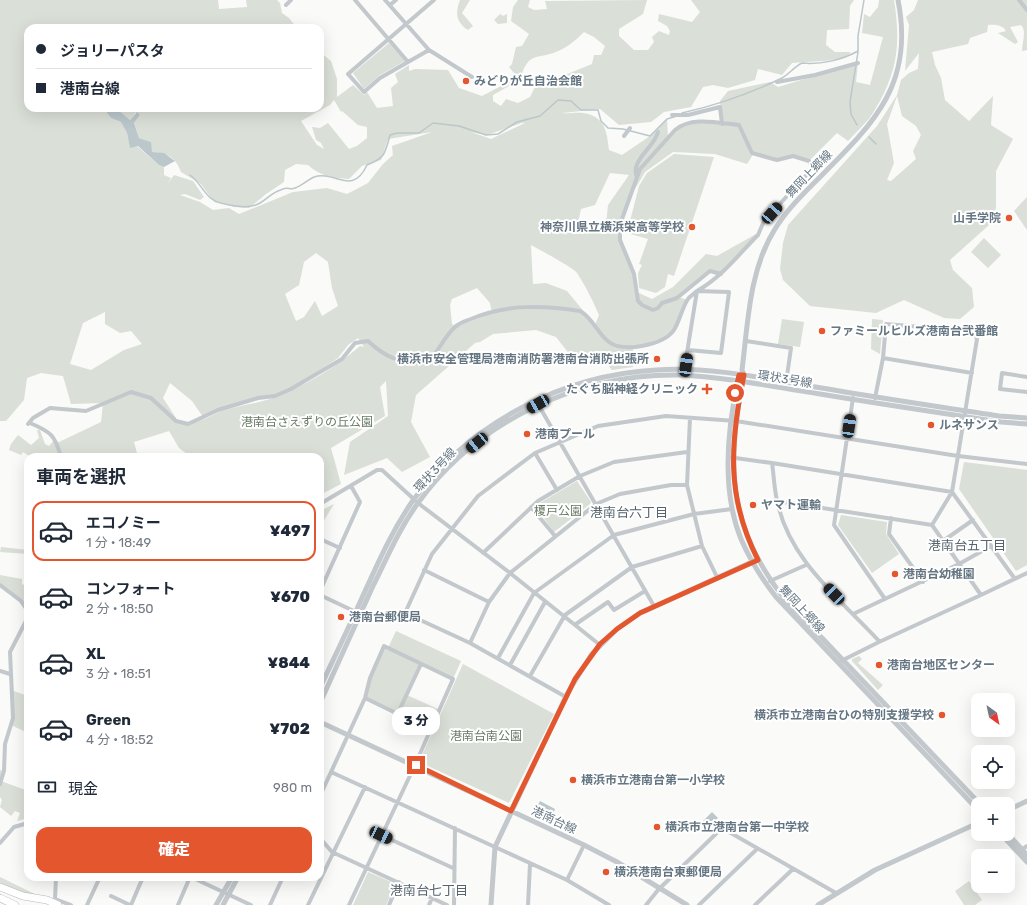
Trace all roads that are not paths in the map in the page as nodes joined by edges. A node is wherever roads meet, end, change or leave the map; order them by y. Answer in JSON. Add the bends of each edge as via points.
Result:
{"nodes":[{"id":1,"x":291,"y":0,"type":"edge"},
{"id":2,"x":355,"y":0,"type":"edge"},
{"id":3,"x":385,"y":0,"type":"edge"},
{"id":4,"x":396,"y":0,"type":"edge"},
{"id":5,"x":434,"y":0,"type":"edge"},
{"id":6,"x":898,"y":0,"type":"edge"},
{"id":7,"x":1019,"y":0,"type":"edge"},
{"id":8,"x":286,"y":5,"type":"dead end"},
{"id":9,"x":390,"y":5,"type":"junction"},
{"id":10,"x":1027,"y":10,"type":"edge"},
{"id":11,"x":406,"y":24,"type":"junction"},
{"id":12,"x":389,"y":39,"type":"junction"},
{"id":13,"x":429,"y":50,"type":"junction"},
{"id":14,"x":408,"y":62,"type":"junction"},
{"id":15,"x":857,"y":64,"type":"dead end"},
{"id":16,"x":472,"y":77,"type":"dead end"},
{"id":17,"x":777,"y":82,"type":"dead end"},
{"id":18,"x":674,"y":115,"type":"dead end"},
{"id":19,"x":722,"y":124,"type":"junction"},
{"id":20,"x":630,"y":128,"type":"dead end"},
{"id":21,"x":658,"y":132,"type":"dead end"},
{"id":22,"x":626,"y":135,"type":"dead end"},
{"id":23,"x":637,"y":177,"type":"junction"},
{"id":24,"x":721,"y":274,"type":"junction"},
{"id":25,"x":697,"y":291,"type":"junction"},
{"id":26,"x":746,"y":341,"type":"junction"},
{"id":27,"x":688,"y":350,"type":"junction"},
{"id":28,"x":883,"y":358,"type":"junction"},
{"id":29,"x":685,"y":370,"type":"junction"},
{"id":30,"x":972,"y":372,"type":"junction"},
{"id":31,"x":742,"y":373,"type":"junction"},
{"id":32,"x":683,"y":375,"type":"junction"},
{"id":33,"x":1027,"y":377,"type":"edge"},
{"id":34,"x":740,"y":382,"type":"junction"},
{"id":35,"x":786,"y":382,"type":"junction"},
{"id":36,"x":1027,"y":392,"type":"edge"},
{"id":37,"x":853,"y":397,"type":"junction"},
{"id":38,"x":874,"y":400,"type":"junction"},
{"id":39,"x":537,"y":402,"type":"junction"},
{"id":40,"x":965,"y":414,"type":"junction"},
{"id":41,"x":690,"y":418,"type":"junction"},
{"id":42,"x":1027,"y":418,"type":"edge"},
{"id":43,"x":734,"y":421,"type":"junction"},
{"id":44,"x":1027,"y":424,"type":"edge"},
{"id":45,"x":848,"y":437,"type":"junction"},
{"id":46,"x":560,"y":442,"type":"junction"},
{"id":47,"x":687,"y":452,"type":"junction"},
{"id":48,"x":60,"y":453,"type":"edge"},
{"id":49,"x":536,"y":453,"type":"junction"},
{"id":50,"x":958,"y":456,"type":"junction"},
{"id":51,"x":730,"y":457,"type":"junction"},
{"id":52,"x":772,"y":464,"type":"junction"},
{"id":53,"x":1027,"y":464,"type":"edge"},
{"id":54,"x":841,"y":475,"type":"junction"},
{"id":55,"x":580,"y":476,"type":"junction"},
{"id":56,"x":686,"y":485,"type":"junction"},
{"id":57,"x":351,"y":486,"type":"junction"},
{"id":58,"x":557,"y":490,"type":"junction"},
{"id":59,"x":952,"y":492,"type":"junction"},
{"id":60,"x":416,"y":501,"type":"junction"},
{"id":61,"x":777,"y":501,"type":"junction"},
{"id":62,"x":324,"y":502,"type":"edge"},
{"id":63,"x":596,"y":504,"type":"junction"},
{"id":64,"x":531,"y":507,"type":"junction"},
{"id":65,"x":732,"y":509,"type":"junction"},
{"id":66,"x":836,"y":510,"type":"junction"},
{"id":67,"x":694,"y":514,"type":"junction"},
{"id":68,"x":891,"y":518,"type":"junction"},
{"id":69,"x":973,"y":520,"type":"junction"},
{"id":70,"x":932,"y":525,"type":"junction"},
{"id":71,"x":452,"y":529,"type":"junction"},
{"id":72,"x":614,"y":535,"type":"junction"},
{"id":73,"x":555,"y":536,"type":"junction"},
{"id":74,"x":943,"y":540,"type":"junction"},
{"id":75,"x":324,"y":541,"type":"edge"},
{"id":76,"x":702,"y":546,"type":"junction"},
{"id":77,"x":990,"y":546,"type":"junction"},
{"id":78,"x":340,"y":548,"type":"junction"},
{"id":79,"x":483,"y":553,"type":"junction"},
{"id":80,"x":755,"y":561,"type":"junction"},
{"id":81,"x":959,"y":564,"type":"junction"},
{"id":82,"x":806,"y":565,"type":"junction"},
{"id":83,"x":632,"y":567,"type":"junction"},
{"id":84,"x":424,"y":570,"type":"junction"},
{"id":85,"x":510,"y":573,"type":"junction"},
{"id":86,"x":1027,"y":573,"type":"edge"},
{"id":87,"x":717,"y":577,"type":"junction"},
{"id":88,"x":1015,"y":579,"type":"junction"},
{"id":89,"x":324,"y":582,"type":"edge"},
{"id":90,"x":768,"y":582,"type":"junction"},
{"id":91,"x":923,"y":582,"type":"junction"},
{"id":92,"x":0,"y":585,"type":"edge"},
{"id":93,"x":645,"y":591,"type":"junction"},
{"id":94,"x":534,"y":593,"type":"junction"},
{"id":95,"x":981,"y":594,"type":"junction"},
{"id":96,"x":324,"y":597,"type":"edge"},
{"id":97,"x":885,"y":599,"type":"junction"},
{"id":98,"x":489,"y":602,"type":"junction"},
{"id":99,"x":545,"y":602,"type":"junction"},
{"id":100,"x":24,"y":605,"type":"edge"},
{"id":101,"x":654,"y":606,"type":"junction"},
{"id":102,"x":358,"y":613,"type":"junction"},
{"id":103,"x":853,"y":614,"type":"junction"},
{"id":104,"x":565,"y":615,"type":"junction"},
{"id":105,"x":576,"y":624,"type":"junction"},
{"id":106,"x":24,"y":629,"type":"edge"},
{"id":107,"x":879,"y":641,"type":"junction"},
{"id":108,"x":470,"y":643,"type":"junction"},
{"id":109,"x":600,"y":644,"type":"junction"},
{"id":110,"x":498,"y":658,"type":"junction"},
{"id":111,"x":841,"y":661,"type":"junction"},
{"id":112,"x":421,"y":664,"type":"junction"},
{"id":113,"x":510,"y":665,"type":"junction"},
{"id":114,"x":0,"y":671,"type":"edge"},
{"id":115,"x":10,"y":674,"type":"junction"},
{"id":116,"x":530,"y":676,"type":"junction"},
{"id":117,"x":324,"y":680,"type":"edge"},
{"id":118,"x":324,"y":694,"type":"edge"},
{"id":119,"x":566,"y":697,"type":"junction"},
{"id":120,"x":365,"y":698,"type":"junction"},
{"id":121,"x":398,"y":713,"type":"junction"},
{"id":122,"x":324,"y":724,"type":"edge"},
{"id":123,"x":431,"y":730,"type":"junction"},
{"id":124,"x":349,"y":735,"type":"junction"},
{"id":125,"x":416,"y":765,"type":"junction"},
{"id":126,"x":331,"y":772,"type":"junction"},
{"id":127,"x":0,"y":784,"type":"edge"},
{"id":128,"x":324,"y":787,"type":"edge"},
{"id":129,"x":364,"y":787,"type":"junction"},
{"id":130,"x":973,"y":797,"type":"edge"},
{"id":131,"x":397,"y":801,"type":"junction"},
{"id":132,"x":1027,"y":801,"type":"edge"},
{"id":133,"x":971,"y":802,"type":"edge"},
{"id":134,"x":1015,"y":807,"type":"edge"},
{"id":135,"x":511,"y":811,"type":"junction"},
{"id":136,"x":24,"y":824,"type":"edge"},
{"id":137,"x":971,"y":826,"type":"edge"},
{"id":138,"x":455,"y":828,"type":"junction"},
{"id":139,"x":381,"y":835,"type":"junction"},
{"id":140,"x":1009,"y":841,"type":"edge"},
{"id":141,"x":1013,"y":841,"type":"edge"},
{"id":142,"x":0,"y":843,"type":"edge"},
{"id":143,"x":324,"y":843,"type":"edge"},
{"id":144,"x":584,"y":845,"type":"junction"},
{"id":145,"x":1027,"y":846,"type":"edge"},
{"id":146,"x":495,"y":847,"type":"junction"},
{"id":147,"x":757,"y":849,"type":"junction"},
{"id":148,"x":1020,"y":851,"type":"junction"},
{"id":149,"x":332,"y":852,"type":"junction"},
{"id":150,"x":1027,"y":855,"type":"edge"},
{"id":151,"x":1027,"y":862,"type":"edge"},
{"id":152,"x":530,"y":864,"type":"junction"},
{"id":153,"x":366,"y":868,"type":"junction"},
{"id":154,"x":453,"y":868,"type":"junction"},
{"id":155,"x":793,"y":869,"type":"junction"},
{"id":156,"x":324,"y":870,"type":"edge"},
{"id":157,"x":567,"y":880,"type":"junction"},
{"id":158,"x":56,"y":881,"type":"edge"},
{"id":159,"x":98,"y":881,"type":"edge"},
{"id":160,"x":141,"y":881,"type":"edge"},
{"id":161,"x":188,"y":881,"type":"edge"},
{"id":162,"x":199,"y":881,"type":"edge"},
{"id":163,"x":230,"y":881,"type":"edge"},
{"id":164,"x":236,"y":881,"type":"edge"},
{"id":165,"x":280,"y":881,"type":"edge"},
{"id":166,"x":319,"y":881,"type":"edge"},
{"id":167,"x":399,"y":882,"type":"junction"},
{"id":168,"x":0,"y":887,"type":"edge"},
{"id":169,"x":661,"y":887,"type":"junction"},
{"id":170,"x":224,"y":892,"type":"junction"},
{"id":171,"x":836,"y":893,"type":"junction"},
{"id":172,"x":229,"y":895,"type":"junction"},
{"id":173,"x":111,"y":896,"type":"dead end"},
{"id":174,"x":0,"y":898,"type":"edge"},
{"id":175,"x":432,"y":898,"type":"junction"},
{"id":176,"x":14,"y":905,"type":"edge"},
{"id":177,"x":58,"y":905,"type":"edge"},
{"id":178,"x":71,"y":905,"type":"edge"},
{"id":179,"x":87,"y":905,"type":"edge"},
{"id":180,"x":130,"y":905,"type":"edge"},
{"id":181,"x":178,"y":905,"type":"edge"},
{"id":182,"x":216,"y":905,"type":"edge"},
{"id":183,"x":223,"y":905,"type":"edge"},
{"id":184,"x":252,"y":905,"type":"edge"},
{"id":185,"x":270,"y":905,"type":"edge"},
{"id":186,"x":308,"y":905,"type":"edge"},
{"id":187,"x":349,"y":905,"type":"edge"},
{"id":188,"x":389,"y":905,"type":"edge"},
{"id":189,"x":429,"y":905,"type":"edge"},
{"id":190,"x":447,"y":905,"type":"edge"},
{"id":191,"x":454,"y":905,"type":"edge"},
{"id":192,"x":491,"y":905,"type":"edge"},
{"id":193,"x":528,"y":905,"type":"edge"},
{"id":194,"x":609,"y":905,"type":"edge"},
{"id":195,"x":646,"y":905,"type":"edge"},
{"id":196,"x":687,"y":905,"type":"edge"},
{"id":197,"x":699,"y":905,"type":"edge"},
{"id":198,"x":755,"y":905,"type":"edge"},
{"id":199,"x":818,"y":905,"type":"edge"}],
"edges":[{"from":1,"to":8,"type":"street"},
{"from":2,"to":12,"type":"street"},
{"from":3,"to":9,"type":"street"},
{"from":4,"to":9,"type":"street"},
{"from":5,"to":11,"type":"street"},
{"from":6,"to":26,"type":"street","name":"舞岡上郷線","via":[[902,37],[900,62],[889,94],[868,127],[793,204],[775,229],[756,274]]},
{"from":7,"to":10,"type":"street"},
{"from":9,"to":11,"type":"street"},
{"from":11,"to":12,"type":"street"},
{"from":11,"to":13,"type":"street"},
{"from":12,"to":14,"type":"street"},
{"from":12,"to":14,"type":"street","via":[[348,74],[364,92],[380,78]]},
{"from":13,"to":14,"type":"street"},
{"from":13,"to":16,"type":"street"},
{"from":15,"to":17,"type":"street"},
{"from":18,"to":19,"type":"street","via":[[720,107]]},
{"from":19,"to":23,"type":"street","via":[[695,121],[681,125],[646,162]]},
{"from":19,"to":24,"type":"street","via":[[739,125],[752,153],[776,160],[793,156],[809,161],[813,168],[764,221],[758,235]]},
{"from":20,"to":22,"type":"street"},
{"from":21,"to":23,"type":"street","via":[[636,169]]},
{"from":23,"to":24,"type":"street","via":[[622,219],[620,240],[634,274],[638,301],[653,310],[662,303],[677,298],[710,271]]},
{"from":24,"to":25,"type":"street"},
{"from":25,"to":27,"type":"street"},
{"from":25,"to":27,"type":"street","via":[[729,292],[721,353]]},
{"from":25,"to":48,"type":"street","via":[[688,300],[673,331],[667,336],[633,348],[610,343],[587,315],[580,311],[530,306],[507,308],[457,325],[443,339],[433,357],[427,362],[390,358],[368,341],[355,343],[342,359],[291,389],[275,396],[258,398],[218,410],[188,424],[176,421],[151,398],[131,392],[86,411],[50,408],[29,423],[50,432]]},
{"from":26,"to":31,"type":"street","name":"舞岡上郷線"},
{"from":26,"to":35,"type":"street","via":[[791,348]]},
{"from":27,"to":29,"type":"street"},
{"from":28,"to":30,"type":"street"},
{"from":28,"to":30,"type":"street","via":[[886,324],[971,330],[977,339]]},
{"from":28,"to":38,"type":"street"},
{"from":29,"to":31,"type":"street","name":"環状3号線"},
{"from":29,"to":32,"type":"street"},
{"from":29,"to":39,"type":"street","name":"環状3号線","via":[[618,374],[575,384]]},
{"from":30,"to":40,"type":"street"},
{"from":31,"to":34,"type":"street","name":"舞岡上郷線"},
{"from":31,"to":35,"type":"street","name":"環状3号線"},
{"from":32,"to":34,"type":"street","name":"環状3号線"},
{"from":32,"to":39,"type":"street","name":"環状3号線","via":[[619,380]]},
{"from":33,"to":36,"type":"street","via":[[1002,373],[1000,389]]},
{"from":34,"to":37,"type":"street","name":"環状3号線"},
{"from":34,"to":43,"type":"street","name":"舞岡上郷線"},
{"from":35,"to":37,"type":"street","name":"環状3号線"},
{"from":37,"to":38,"type":"street","name":"環状3号線"},
{"from":37,"to":45,"type":"street"},
{"from":38,"to":40,"type":"street","name":"環状3号線"},
{"from":39,"to":46,"type":"street"},
{"from":39,"to":60,"type":"street","name":"環状3号線","via":[[460,456]]},
{"from":40,"to":42,"type":"street","name":"環状3号線"},
{"from":40,"to":44,"type":"street","name":"環状3号線"},
{"from":40,"to":50,"type":"street"},
{"from":41,"to":43,"type":"street"},
{"from":41,"to":46,"type":"street","via":[[666,416],[598,426]]},
{"from":41,"to":47,"type":"street"},
{"from":43,"to":45,"type":"street"},
{"from":43,"to":51,"type":"street","name":"舞岡上郷線"},
{"from":45,"to":50,"type":"street"},
{"from":45,"to":54,"type":"street"},
{"from":46,"to":49,"type":"street"},
{"from":46,"to":55,"type":"street"},
{"from":47,"to":55,"type":"street","via":[[614,462]]},
{"from":47,"to":56,"type":"street"},
{"from":49,"to":58,"type":"street"},
{"from":49,"to":71,"type":"street","via":[[478,496]]},
{"from":50,"to":53,"type":"street"},
{"from":50,"to":59,"type":"street"},
{"from":51,"to":52,"type":"street"},
{"from":51,"to":65,"type":"street","name":"舞岡上郷線","via":[[728,483]]},
{"from":51,"to":80,"type":"street","name":"舞岡上郷線","via":[[737,508]]},
{"from":52,"to":54,"type":"street"},
{"from":52,"to":61,"type":"street"},
{"from":54,"to":59,"type":"street"},
{"from":54,"to":66,"type":"street"},
{"from":55,"to":58,"type":"street"},
{"from":55,"to":63,"type":"street"},
{"from":56,"to":63,"type":"street","via":[[670,485],[620,494]]},
{"from":56,"to":67,"type":"street"},
{"from":57,"to":60,"type":"street","via":[[377,470],[382,470]]},
{"from":57,"to":62,"type":"street"},
{"from":57,"to":78,"type":"street","via":[[360,502]]},
{"from":58,"to":64,"type":"street"},
{"from":59,"to":69,"type":"street"},
{"from":59,"to":70,"type":"street"},
{"from":60,"to":71,"type":"street"},
{"from":60,"to":102,"type":"street","name":"環状3号線"},
{"from":61,"to":66,"type":"street"},
{"from":61,"to":82,"type":"street","via":[[787,531]]},
{"from":63,"to":72,"type":"street"},
{"from":63,"to":73,"type":"street"},
{"from":64,"to":73,"type":"street"},
{"from":64,"to":79,"type":"street"},
{"from":65,"to":67,"type":"street"},
{"from":65,"to":80,"type":"street","name":"舞岡上郷線","via":[[741,539]]},
{"from":66,"to":68,"type":"street"},
{"from":66,"to":97,"type":"street","via":[[834,525]]},
{"from":67,"to":72,"type":"street"},
{"from":67,"to":76,"type":"street"},
{"from":68,"to":70,"type":"street"},
{"from":68,"to":91,"type":"street","via":[[889,534]]},
{"from":69,"to":74,"type":"street"},
{"from":69,"to":77,"type":"street"},
{"from":70,"to":74,"type":"street"},
{"from":71,"to":79,"type":"street"},
{"from":71,"to":84,"type":"street","via":[[432,554]]},
{"from":72,"to":83,"type":"street"},
{"from":72,"to":94,"type":"street"},
{"from":73,"to":85,"type":"street"},
{"from":74,"to":81,"type":"street"},
{"from":75,"to":78,"type":"street"},
{"from":76,"to":83,"type":"street"},
{"from":76,"to":87,"type":"street"},
{"from":77,"to":81,"type":"street"},
{"from":77,"to":88,"type":"street"},
{"from":78,"to":89,"type":"street"},
{"from":79,"to":85,"type":"street"},
{"from":80,"to":87,"type":"street"},
{"from":80,"to":90,"type":"street","name":"舞岡上郷線"},
{"from":81,"to":91,"type":"street"},
{"from":81,"to":95,"type":"street"},
{"from":82,"to":90,"type":"street"},
{"from":82,"to":103,"type":"street"},
{"from":83,"to":93,"type":"street"},
{"from":83,"to":104,"type":"street"},
{"from":84,"to":98,"type":"street"},
{"from":84,"to":108,"type":"street","via":[[405,613]]},
{"from":85,"to":94,"type":"street"},
{"from":85,"to":98,"type":"street"},
{"from":86,"to":88,"type":"street"},
{"from":87,"to":101,"type":"street"},
{"from":88,"to":95,"type":"street"},
{"from":90,"to":111,"type":"street","name":"舞岡上郷線"},
{"from":91,"to":97,"type":"street"},
{"from":92,"to":100,"type":"street"},
{"from":93,"to":101,"type":"street"},
{"from":93,"to":105,"type":"street","via":[[614,610],[608,602]]},
{"from":94,"to":99,"type":"street"},
{"from":94,"to":110,"type":"street"},
{"from":95,"to":107,"type":"street"},
{"from":96,"to":102,"type":"street"},
{"from":97,"to":103,"type":"street"},
{"from":98,"to":108,"type":"street"},
{"from":99,"to":104,"type":"street"},
{"from":99,"to":113,"type":"street"},
{"from":101,"to":109,"type":"street","via":[[628,621]]},
{"from":102,"to":117,"type":"street","name":"環状3号線"},
{"from":102,"to":118,"type":"street","name":"環状3号線"},
{"from":103,"to":107,"type":"street"},
{"from":104,"to":105,"type":"street"},
{"from":104,"to":116,"type":"street"},
{"from":105,"to":109,"type":"street"},
{"from":106,"to":115,"type":"street","via":[[10,652]]},
{"from":107,"to":111,"type":"street"},
{"from":108,"to":110,"type":"street"},
{"from":109,"to":119,"type":"street","via":[[582,666]]},
{"from":110,"to":113,"type":"street"},
{"from":111,"to":130,"type":"street","name":"舞岡上郷線"},
{"from":111,"to":133,"type":"street","name":"舞岡上郷線"},
{"from":112,"to":120,"type":"street","via":[[384,646],[370,678]]},
{"from":112,"to":121,"type":"street"},
{"from":112,"to":123,"type":"street","via":[[453,678]]},
{"from":113,"to":116,"type":"street"},
{"from":114,"to":115,"type":"street"},
{"from":115,"to":127,"type":"street","via":[[13,718],[5,744],[4,771]]},
{"from":116,"to":119,"type":"street"},
{"from":119,"to":135,"type":"street"},
{"from":120,"to":121,"type":"street"},
{"from":120,"to":124,"type":"street"},
{"from":121,"to":123,"type":"street"},
{"from":122,"to":124,"type":"street","name":"港南台線"},
{"from":123,"to":125,"type":"street"},
{"from":124,"to":125,"type":"street","name":"港南台線"},
{"from":124,"to":126,"type":"street"},
{"from":125,"to":131,"type":"street"},
{"from":125,"to":135,"type":"street","name":"港南台線"},
{"from":126,"to":128,"type":"street"},
{"from":126,"to":129,"type":"street"},
{"from":129,"to":131,"type":"street"},
{"from":129,"to":149,"type":"street"},
{"from":131,"to":138,"type":"street"},
{"from":131,"to":139,"type":"street"},
{"from":132,"to":134,"type":"street"},
{"from":135,"to":144,"type":"street","name":"港南台線"},
{"from":135,"to":146,"type":"street"},
{"from":136,"to":142,"type":"street","via":[[14,828]]},
{"from":137,"to":171,"type":"street","via":[[875,870]]},
{"from":138,"to":146,"type":"street"},
{"from":138,"to":154,"type":"street"},
{"from":139,"to":153,"type":"street"},
{"from":139,"to":154,"type":"street"},
{"from":140,"to":148,"type":"street"},
{"from":141,"to":148,"type":"street"},
{"from":143,"to":149,"type":"street"},
{"from":144,"to":157,"type":"street"},
{"from":144,"to":169,"type":"street","name":"港南台線"},
{"from":145,"to":148,"type":"street"},
{"from":146,"to":152,"type":"street"},
{"from":146,"to":192,"type":"street"},
{"from":147,"to":155,"type":"street"},
{"from":147,"to":169,"type":"street","via":[[722,828]]},
{"from":147,"to":197,"type":"street"},
{"from":148,"to":150,"type":"street"},
{"from":148,"to":151,"type":"street"},
{"from":149,"to":153,"type":"street"},
{"from":149,"to":156,"type":"street"},
{"from":152,"to":157,"type":"street"},
{"from":152,"to":193,"type":"street"},
{"from":153,"to":167,"type":"street"},
{"from":153,"to":187,"type":"street"},
{"from":154,"to":191,"type":"street"},
{"from":155,"to":171,"type":"street"},
{"from":155,"to":198,"type":"street"},
{"from":157,"to":194,"type":"street"},
{"from":158,"to":178,"type":"street","via":[[55,899]]},
{"from":159,"to":179,"type":"street"},
{"from":160,"to":180,"type":"street"},
{"from":161,"to":181,"type":"street"},
{"from":162,"to":170,"type":"street"},
{"from":163,"to":170,"type":"street"},
{"from":164,"to":172,"type":"street"},
{"from":165,"to":185,"type":"street"},
{"from":166,"to":186,"type":"street"},
{"from":167,"to":175,"type":"street"},
{"from":167,"to":188,"type":"street"},
{"from":168,"to":177,"type":"highway"},
{"from":169,"to":195,"type":"street"},
{"from":169,"to":196,"type":"street","name":"港南台線"},
{"from":170,"to":172,"type":"street"},
{"from":170,"to":182,"type":"street"},
{"from":171,"to":199,"type":"street"},
{"from":172,"to":183,"type":"street"},
{"from":172,"to":184,"type":"street"},
{"from":173,"to":180,"type":"street"},
{"from":174,"to":176,"type":"highway"},
{"from":175,"to":189,"type":"street"},
{"from":175,"to":190,"type":"street"}]}
